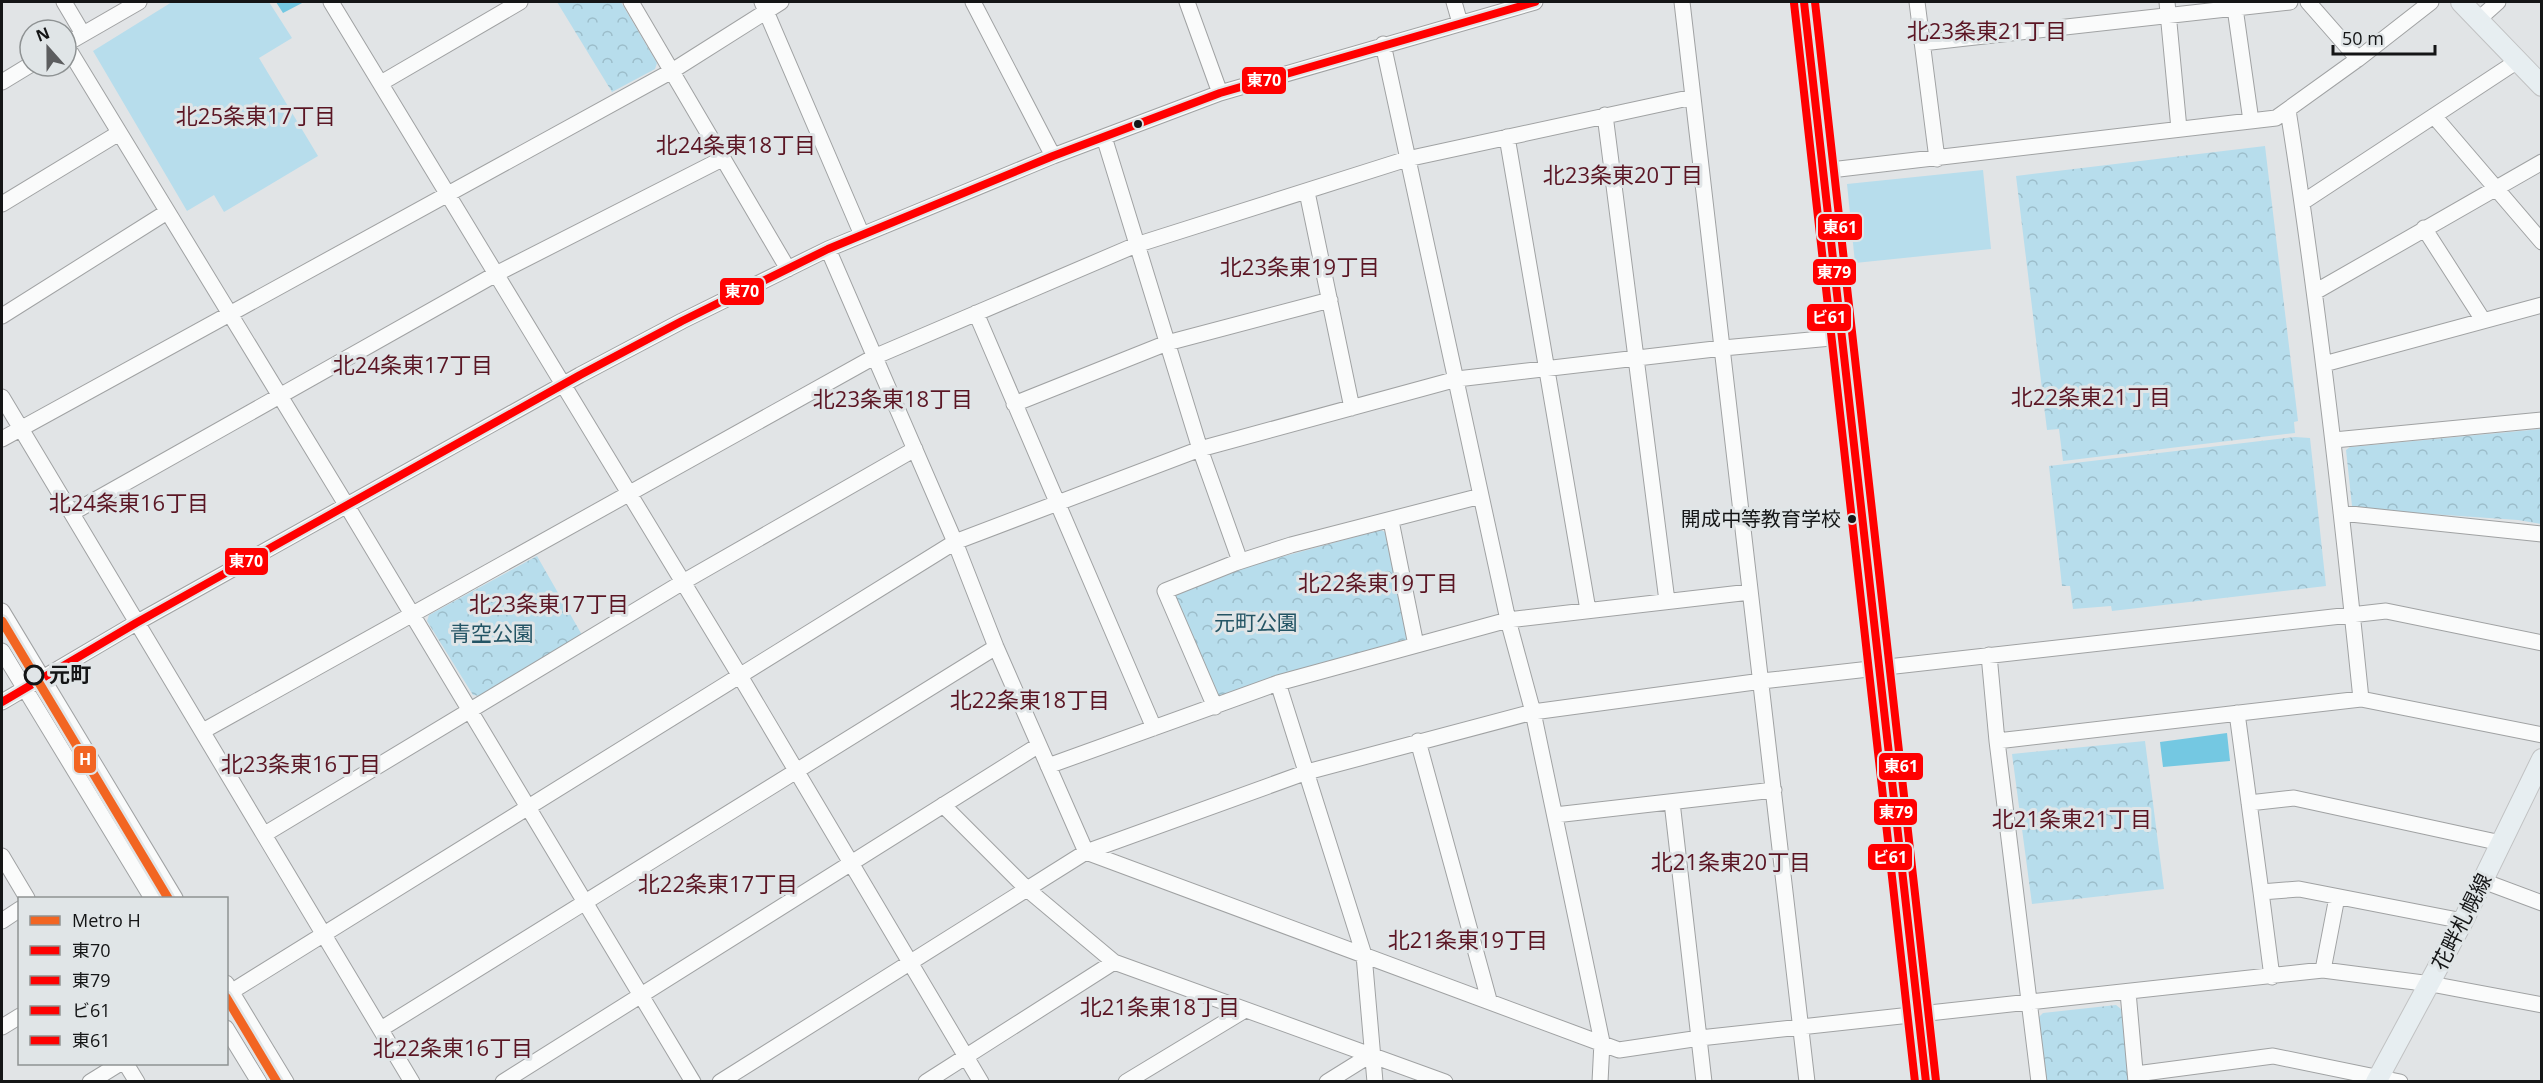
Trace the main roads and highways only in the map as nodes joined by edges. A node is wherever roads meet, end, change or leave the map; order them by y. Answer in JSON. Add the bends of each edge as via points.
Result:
{"nodes":[{"id":1,"x":2460,"y":2,"type":"edge"},
{"id":2,"x":2541,"y":86,"type":"edge"},
{"id":3,"x":2541,"y":759,"type":"edge"},
{"id":4,"x":2377,"y":1080,"type":"edge"}],
"edges":[{"from":1,"to":2,"type":"main road"},
{"from":3,"to":4,"type":"main road","name":"花畔札幌線","via":[[2463,921]]}]}
